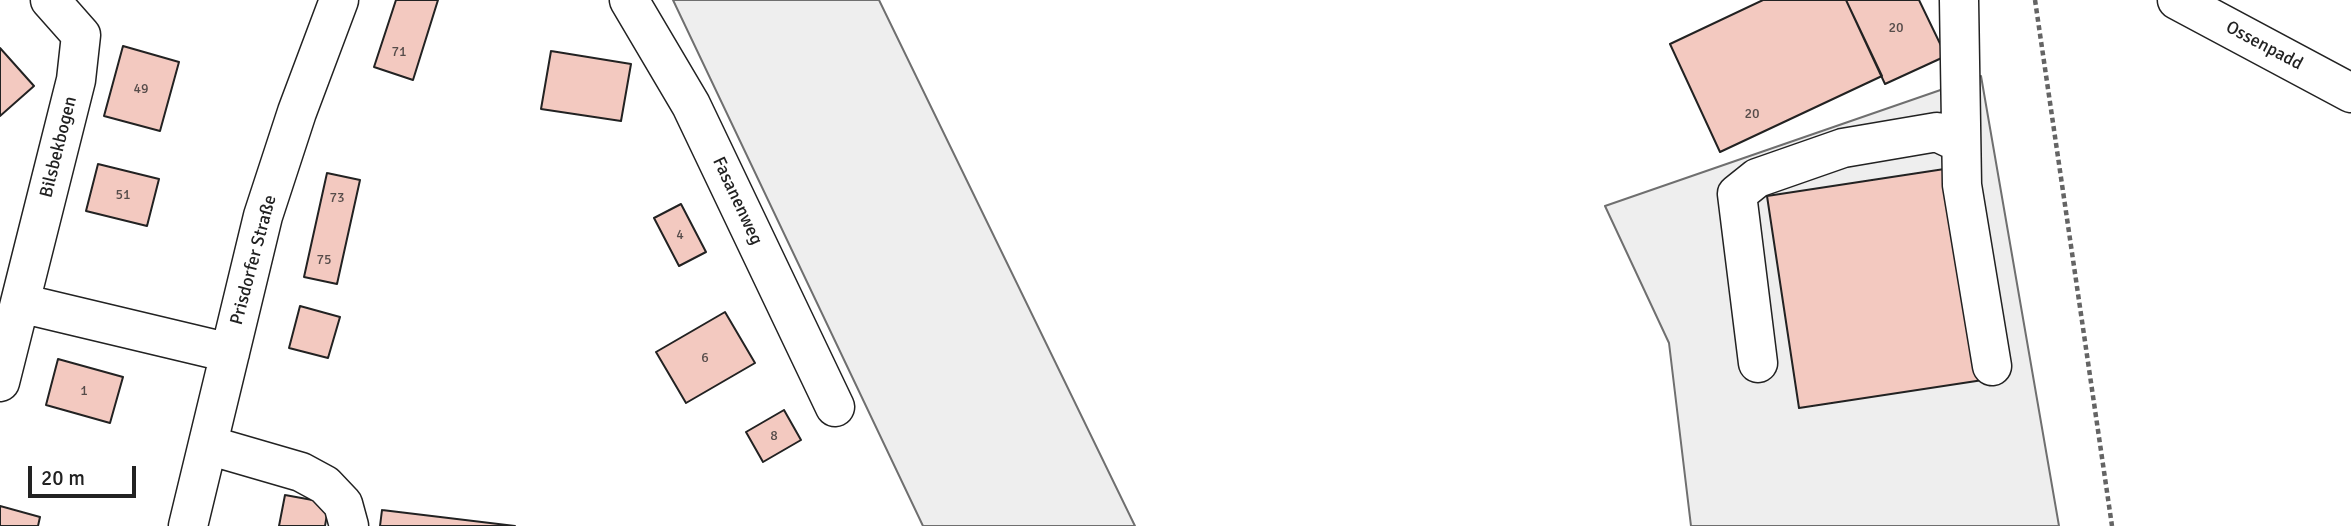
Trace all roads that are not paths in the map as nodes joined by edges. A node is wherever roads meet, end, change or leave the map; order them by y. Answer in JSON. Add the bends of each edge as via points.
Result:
{"nodes":[{"id":1,"x":50,"y":0,"type":"edge"},
{"id":2,"x":339,"y":0,"type":"edge"},
{"id":3,"x":629,"y":0,"type":"edge"},
{"id":4,"x":1959,"y":0,"type":"edge"},
{"id":5,"x":2177,"y":0,"type":"edge"},
{"id":6,"x":2351,"y":93,"type":"edge"},
{"id":7,"x":1960,"y":143,"type":"junction"},
{"id":8,"x":20,"y":303,"type":"junction"},
{"id":9,"x":230,"y":353,"type":"junction"},
{"id":10,"x":1758,"y":363,"type":"dead end"},
{"id":11,"x":1992,"y":366,"type":"dead end"},
{"id":12,"x":0,"y":382,"type":"edge"},
{"id":13,"x":835,"y":407,"type":"dead end"},
{"id":14,"x":208,"y":445,"type":"junction"},
{"id":15,"x":188,"y":526,"type":"edge"},
{"id":16,"x":349,"y":526,"type":"edge"}],
"edges":[{"from":1,"to":8,"type":"street","name":"Bilsbekbogen","via":[[81,35],[76,80]]},
{"from":2,"to":9,"type":"street","name":"Prisdorfer Straße","via":[[263,216]]},
{"from":3,"to":13,"type":"street","name":"Fasanenweg","via":[[691,105]]},
{"from":4,"to":7,"type":"street"},
{"from":5,"to":6,"type":"street","name":"Ossenpadd"},
{"from":7,"to":10,"type":"street","via":[[1937,132],[1843,148],[1757,178],[1737,194]]},
{"from":7,"to":11,"type":"street","via":[[1962,185]]},
{"from":8,"to":9,"type":"street"},
{"from":8,"to":12,"type":"street","name":"Bilsbekbogen"},
{"from":9,"to":14,"type":"street","name":"Prisdorfer Straße"},
{"from":14,"to":15,"type":"street","name":"Prisdorfer Straße"},
{"from":14,"to":16,"type":"street","via":[[301,472],[325,485],[342,504]]}]}
